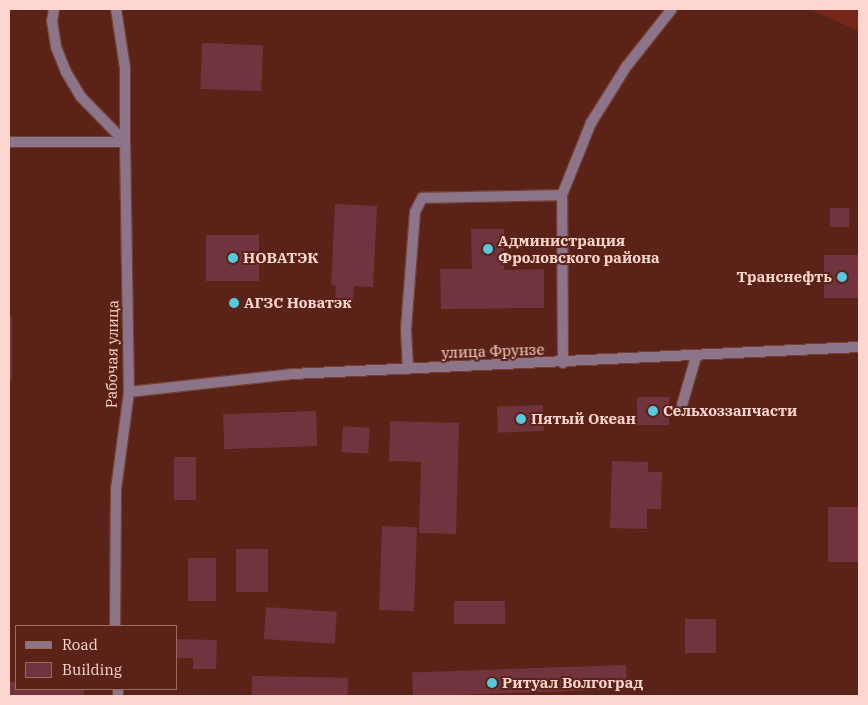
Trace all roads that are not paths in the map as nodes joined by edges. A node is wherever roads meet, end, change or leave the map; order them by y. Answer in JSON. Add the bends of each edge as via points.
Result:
{"nodes":[{"id":1,"x":54,"y":9,"type":"edge"},
{"id":2,"x":116,"y":9,"type":"edge"},
{"id":3,"x":671,"y":10,"type":"dead end"},
{"id":4,"x":9,"y":142,"type":"edge"},
{"id":5,"x":125,"y":142,"type":"junction"},
{"id":6,"x":562,"y":195,"type":"junction"},
{"id":7,"x":859,"y":347,"type":"edge"},
{"id":8,"x":696,"y":357,"type":"junction"},
{"id":9,"x":563,"y":363,"type":"junction"},
{"id":10,"x":408,"y":369,"type":"junction"},
{"id":11,"x":129,"y":392,"type":"junction"},
{"id":12,"x":682,"y":405,"type":"dead end"},
{"id":13,"x":115,"y":625,"type":"edge"}],
"edges":[{"from":1,"to":5,"type":"street","via":[[52,21],[56,47],[66,72],[81,97]]},
{"from":2,"to":5,"type":"street","name":"Рабочая улица","via":[[125,68]]},
{"from":3,"to":6,"type":"street","via":[[626,67],[591,123]]},
{"from":4,"to":5,"type":"street"},
{"from":5,"to":11,"type":"street","name":"Рабочая улица"},
{"from":6,"to":9,"type":"street"},
{"from":6,"to":10,"type":"street","via":[[422,198],[415,212],[406,329]]},
{"from":7,"to":8,"type":"street","name":"улица Фрунзе"},
{"from":8,"to":9,"type":"street","name":"улица Фрунзе"},
{"from":8,"to":12,"type":"street"},
{"from":9,"to":10,"type":"street","name":"улица Фрунзе"},
{"from":10,"to":11,"type":"street","name":"улица Фрунзе","via":[[272,376]]},
{"from":11,"to":13,"type":"street","name":"Рабочая улица","via":[[116,489]]}]}
